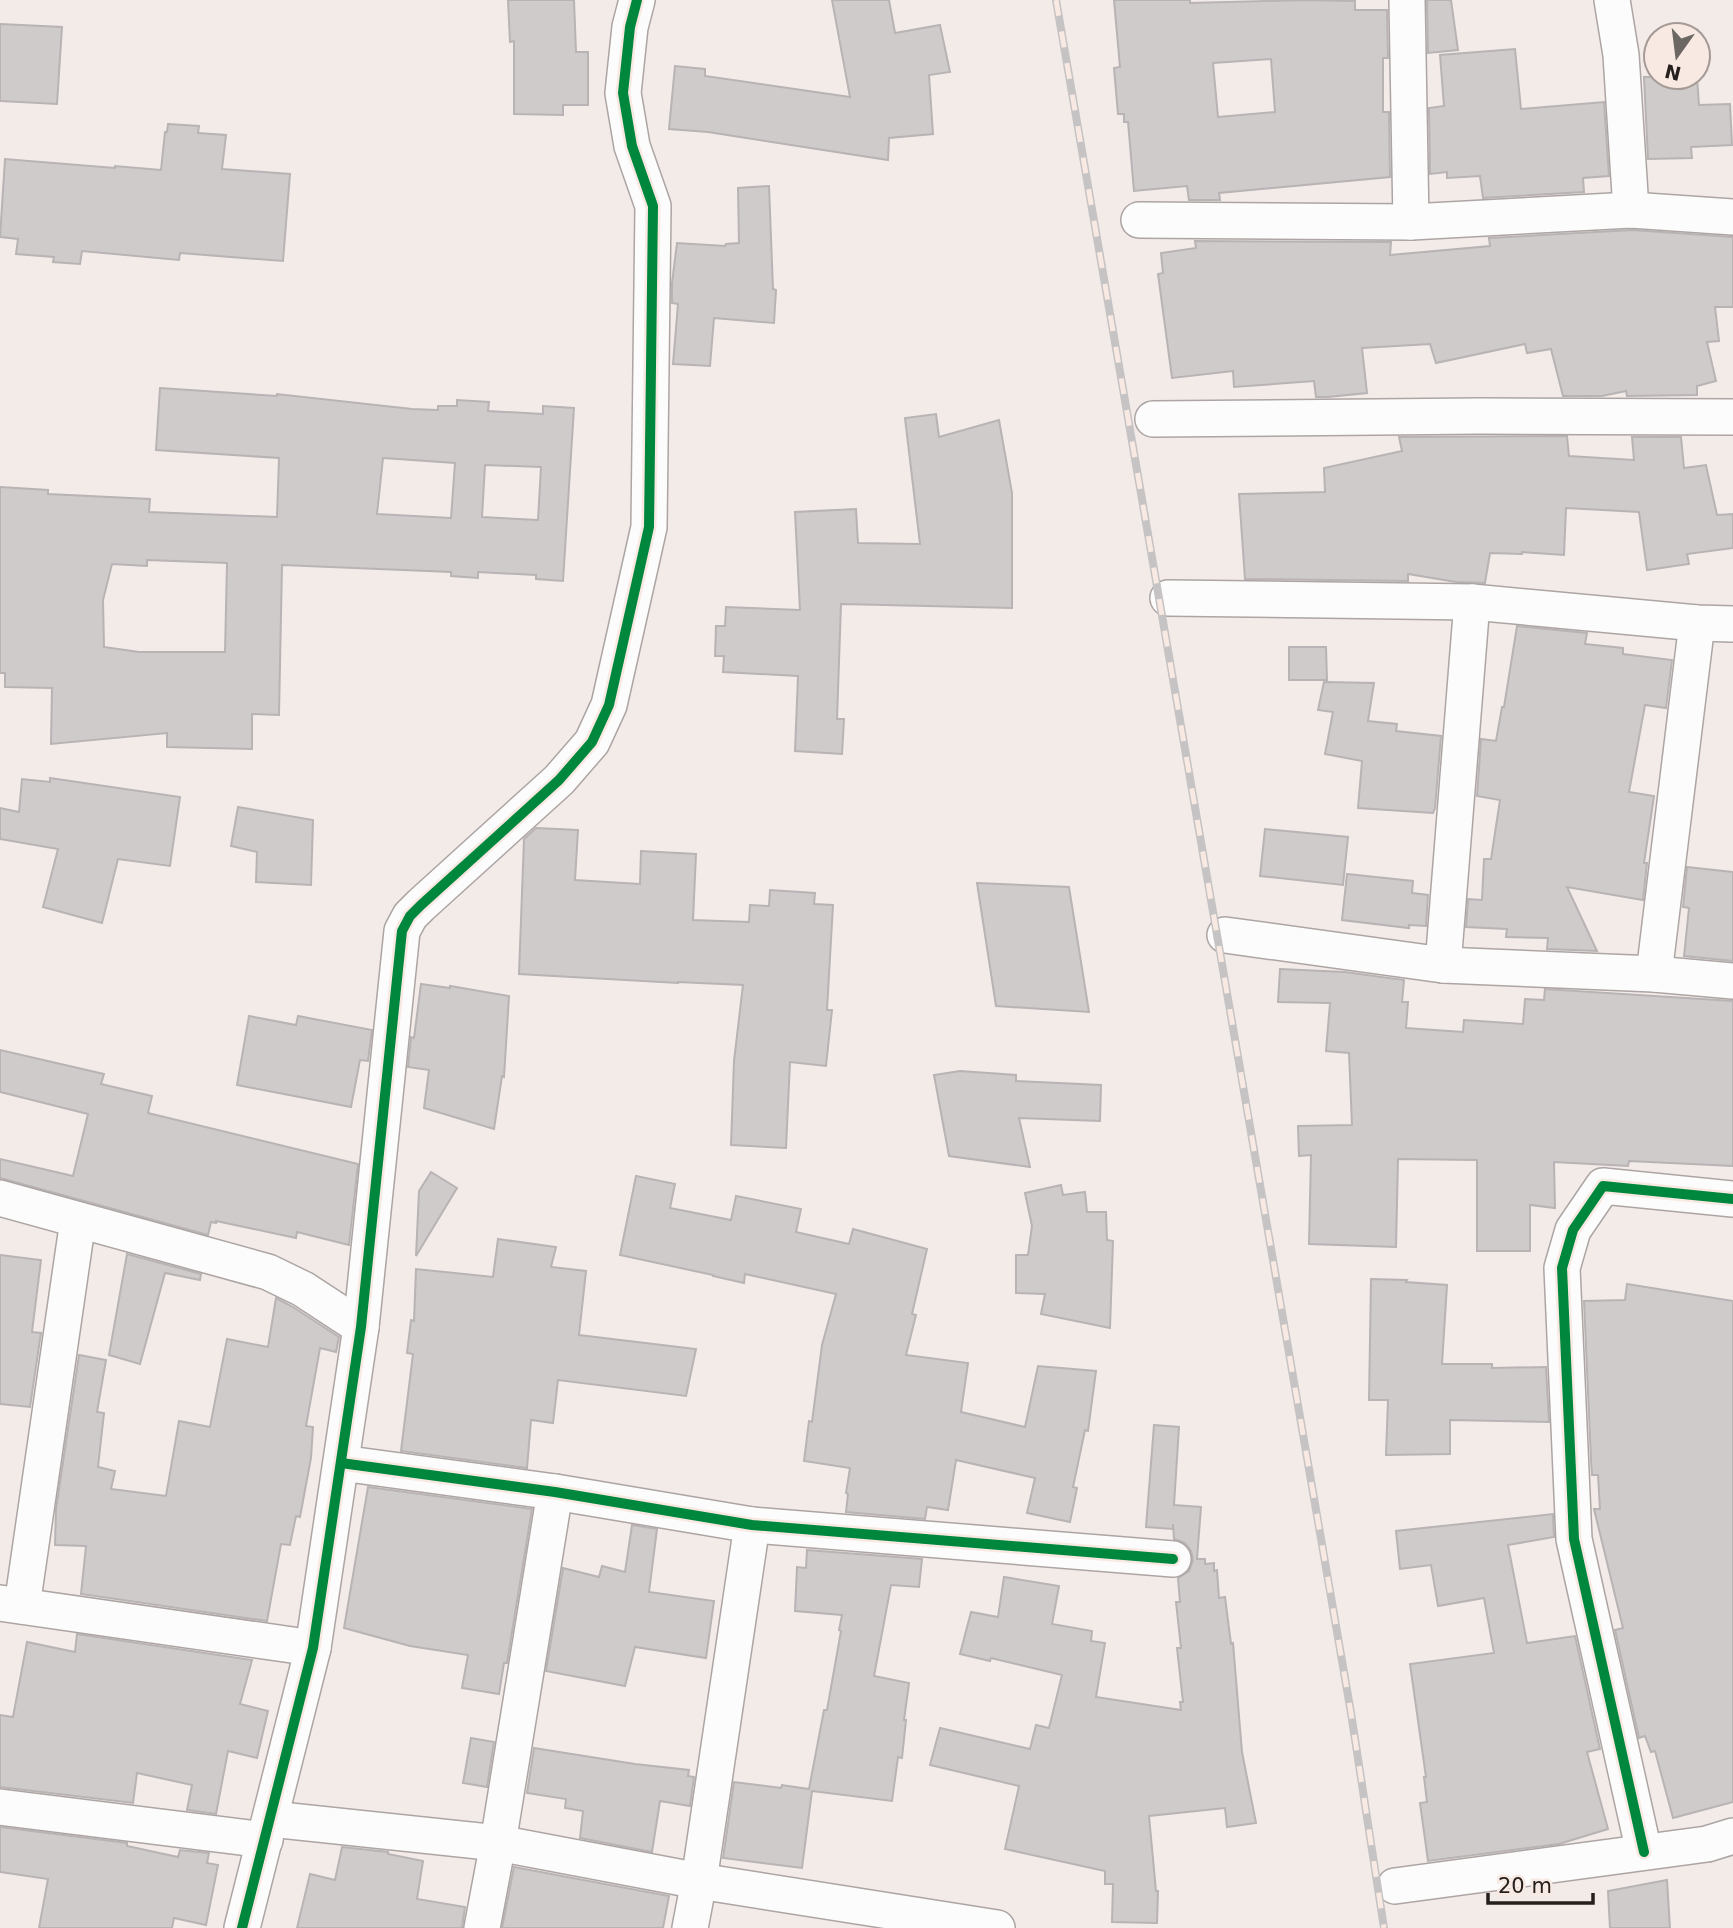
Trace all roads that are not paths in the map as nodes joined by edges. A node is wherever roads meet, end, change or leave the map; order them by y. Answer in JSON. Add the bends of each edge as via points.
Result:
{"nodes":[{"id":1,"x":637,"y":0,"type":"edge"},
{"id":2,"x":1407,"y":0,"type":"edge"},
{"id":3,"x":1612,"y":0,"type":"edge"},
{"id":4,"x":1631,"y":210,"type":"junction"},
{"id":5,"x":1733,"y":217,"type":"edge"},
{"id":6,"x":1139,"y":220,"type":"dead end"},
{"id":7,"x":1411,"y":222,"type":"junction"},
{"id":8,"x":1733,"y":417,"type":"edge"},
{"id":9,"x":1153,"y":419,"type":"dead end"},
{"id":10,"x":1168,"y":598,"type":"dead end"},
{"id":11,"x":1472,"y":602,"type":"junction"},
{"id":12,"x":1697,"y":624,"type":"junction"},
{"id":13,"x":1733,"y":624,"type":"edge"},
{"id":14,"x":1225,"y":935,"type":"dead end"},
{"id":15,"x":1443,"y":965,"type":"junction"},
{"id":16,"x":1654,"y":974,"type":"junction"},
{"id":17,"x":1733,"y":981,"type":"edge"},
{"id":18,"x":0,"y":1198,"type":"edge"},
{"id":19,"x":1733,"y":1199,"type":"edge"},
{"id":20,"x":78,"y":1220,"type":"junction"},
{"id":21,"x":361,"y":1327,"type":"junction"},
{"id":22,"x":341,"y":1463,"type":"junction"},
{"id":23,"x":555,"y":1492,"type":"junction"},
{"id":24,"x":752,"y":1525,"type":"junction"},
{"id":25,"x":1173,"y":1559,"type":"dead end"},
{"id":26,"x":11,"y":1605,"type":"edge"},
{"id":27,"x":313,"y":1648,"type":"junction"},
{"id":28,"x":0,"y":1807,"type":"edge"},
{"id":29,"x":268,"y":1830,"type":"junction"},
{"id":30,"x":1733,"y":1836,"type":"edge"},
{"id":31,"x":498,"y":1843,"type":"junction"},
{"id":32,"x":1644,"y":1852,"type":"junction"},
{"id":33,"x":699,"y":1881,"type":"junction"},
{"id":34,"x":1395,"y":1886,"type":"dead end"},
{"id":35,"x":242,"y":1928,"type":"edge"},
{"id":36,"x":482,"y":1928,"type":"edge"},
{"id":37,"x":690,"y":1928,"type":"edge"},
{"id":38,"x":997,"y":1928,"type":"edge"}],
"edges":[{"from":1,"to":21,"type":"street","via":[[623,93],[632,146],[653,206],[649,527],[609,705],[592,742],[559,780],[421,905],[402,931]]},
{"from":2,"to":7,"type":"street"},
{"from":3,"to":4,"type":"street","via":[[1621,55]]},
{"from":4,"to":5,"type":"street"},
{"from":4,"to":7,"type":"street"},
{"from":6,"to":7,"type":"street"},
{"from":8,"to":9,"type":"street"},
{"from":10,"to":11,"type":"street"},
{"from":11,"to":12,"type":"street"},
{"from":11,"to":15,"type":"street"},
{"from":12,"to":13,"type":"street"},
{"from":12,"to":16,"type":"street"},
{"from":14,"to":15,"type":"street"},
{"from":15,"to":16,"type":"street"},
{"from":16,"to":17,"type":"street"},
{"from":18,"to":20,"type":"street"},
{"from":19,"to":32,"type":"street","via":[[1603,1186],[1573,1230],[1562,1268],[1574,1539]]},
{"from":20,"to":21,"type":"street","via":[[268,1272]]},
{"from":20,"to":26,"type":"street"},
{"from":21,"to":22,"type":"street"},
{"from":22,"to":23,"type":"street"},
{"from":22,"to":27,"type":"street"},
{"from":23,"to":24,"type":"street"},
{"from":23,"to":31,"type":"street"},
{"from":24,"to":25,"type":"street"},
{"from":24,"to":33,"type":"street"},
{"from":26,"to":27,"type":"street"},
{"from":27,"to":29,"type":"street"},
{"from":28,"to":29,"type":"street"},
{"from":29,"to":31,"type":"street"},
{"from":29,"to":35,"type":"street"},
{"from":30,"to":32,"type":"street"},
{"from":31,"to":33,"type":"street"},
{"from":31,"to":36,"type":"street"},
{"from":32,"to":34,"type":"street"},
{"from":33,"to":37,"type":"street"},
{"from":33,"to":38,"type":"street"}]}
